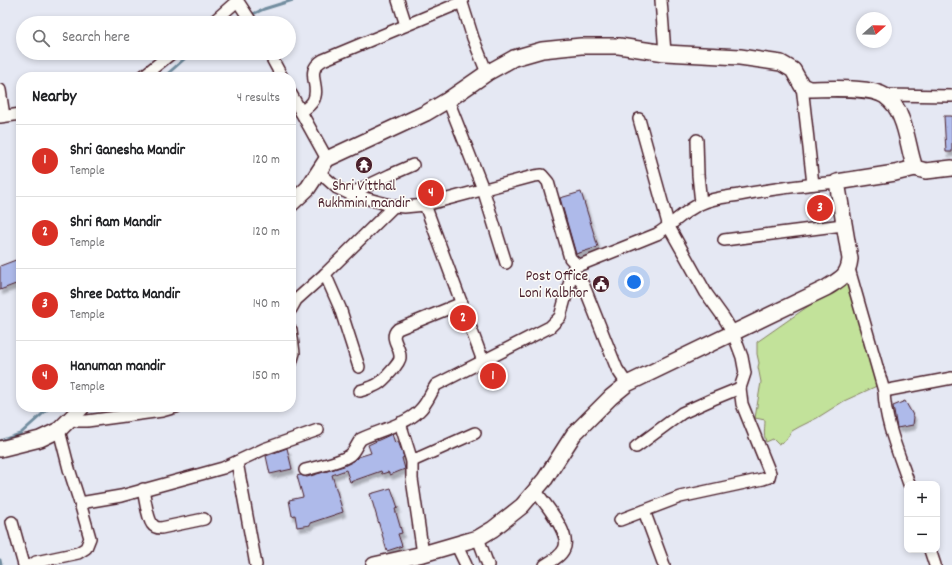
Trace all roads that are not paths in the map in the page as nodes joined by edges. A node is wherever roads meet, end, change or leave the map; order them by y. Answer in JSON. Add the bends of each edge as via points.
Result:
{"nodes":[{"id":1,"x":398,"y":0,"type":"edge"},
{"id":2,"x":661,"y":0,"type":"edge"},
{"id":3,"x":461,"y":1,"type":"edge"},
{"id":4,"x":239,"y":4,"type":"edge"},
{"id":5,"x":222,"y":16,"type":"edge"},
{"id":6,"x":247,"y":16,"type":"edge"},
{"id":7,"x":406,"y":25,"type":"junction"},
{"id":8,"x":665,"y":53,"type":"junction"},
{"id":9,"x":163,"y":60,"type":"edge"},
{"id":10,"x":273,"y":60,"type":"edge"},
{"id":11,"x":148,"y":72,"type":"edge"},
{"id":12,"x":279,"y":72,"type":"edge"},
{"id":13,"x":487,"y":73,"type":"junction"},
{"id":14,"x":802,"y":86,"type":"junction"},
{"id":15,"x":0,"y":90,"type":"edge"},
{"id":16,"x":884,"y":95,"type":"junction"},
{"id":17,"x":952,"y":96,"type":"edge"},
{"id":18,"x":448,"y":100,"type":"junction"},
{"id":19,"x":296,"y":103,"type":"edge"},
{"id":20,"x":301,"y":112,"type":"junction"},
{"id":21,"x":16,"y":115,"type":"edge"},
{"id":22,"x":2,"y":117,"type":"edge"},
{"id":23,"x":639,"y":119,"type":"dead end"},
{"id":24,"x":697,"y":140,"type":"dead end"},
{"id":25,"x":323,"y":165,"type":"junction"},
{"id":26,"x":414,"y":165,"type":"dead end"},
{"id":27,"x":915,"y":168,"type":"junction"},
{"id":28,"x":952,"y":168,"type":"edge"},
{"id":29,"x":837,"y":182,"type":"junction"},
{"id":30,"x":813,"y":184,"type":"junction"},
{"id":31,"x":483,"y":189,"type":"junction"},
{"id":32,"x":350,"y":194,"type":"junction"},
{"id":33,"x":296,"y":199,"type":"edge"},
{"id":34,"x":701,"y":203,"type":"junction"},
{"id":35,"x":425,"y":205,"type":"junction"},
{"id":36,"x":394,"y":206,"type":"junction"},
{"id":37,"x":843,"y":225,"type":"junction"},
{"id":38,"x":669,"y":227,"type":"junction"},
{"id":39,"x":724,"y":240,"type":"dead end"},
{"id":40,"x":506,"y":262,"type":"dead end"},
{"id":41,"x":574,"y":267,"type":"junction"},
{"id":42,"x":849,"y":269,"type":"junction"},
{"id":43,"x":325,"y":274,"type":"junction"},
{"id":44,"x":296,"y":300,"type":"edge"},
{"id":45,"x":462,"y":303,"type":"junction"},
{"id":46,"x":732,"y":333,"type":"junction"},
{"id":47,"x":483,"y":361,"type":"junction"},
{"id":48,"x":359,"y":368,"type":"dead end"},
{"id":49,"x":952,"y":378,"type":"edge"},
{"id":50,"x":627,"y":384,"type":"junction"},
{"id":51,"x":740,"y":388,"type":"junction"},
{"id":52,"x":360,"y":391,"type":"dead end"},
{"id":53,"x":884,"y":391,"type":"junction"},
{"id":54,"x":77,"y":412,"type":"edge"},
{"id":55,"x":148,"y":412,"type":"edge"},
{"id":56,"x":70,"y":418,"type":"junction"},
{"id":57,"x":400,"y":423,"type":"junction"},
{"id":58,"x":59,"y":430,"type":"junction"},
{"id":59,"x":318,"y":430,"type":"dead end"},
{"id":60,"x":475,"y":433,"type":"dead end"},
{"id":61,"x":636,"y":446,"type":"dead end"},
{"id":62,"x":0,"y":450,"type":"edge"},
{"id":63,"x":412,"y":461,"type":"junction"},
{"id":64,"x":237,"y":462,"type":"junction"},
{"id":65,"x":304,"y":470,"type":"dead end"},
{"id":66,"x":908,"y":481,"type":"edge"},
{"id":67,"x":143,"y":490,"type":"junction"},
{"id":68,"x":535,"y":490,"type":"junction"},
{"id":69,"x":80,"y":503,"type":"junction"},
{"id":70,"x":644,"y":511,"type":"junction"},
{"id":71,"x":204,"y":519,"type":"dead end"},
{"id":72,"x":620,"y":520,"type":"dead end"},
{"id":73,"x":12,"y":522,"type":"dead end"},
{"id":74,"x":478,"y":538,"type":"junction"},
{"id":75,"x":456,"y":544,"type":"junction"},
{"id":76,"x":931,"y":553,"type":"edge"},
{"id":77,"x":423,"y":554,"type":"junction"},
{"id":78,"x":24,"y":565,"type":"edge"},
{"id":79,"x":32,"y":565,"type":"edge"},
{"id":80,"x":256,"y":565,"type":"edge"},
{"id":81,"x":374,"y":565,"type":"edge"},
{"id":82,"x":466,"y":565,"type":"edge"},
{"id":83,"x":488,"y":565,"type":"edge"},
{"id":84,"x":546,"y":565,"type":"edge"},
{"id":85,"x":664,"y":565,"type":"edge"},
{"id":86,"x":935,"y":565,"type":"edge"}],
"edges":[{"from":1,"to":7,"type":"street"},
{"from":2,"to":8,"type":"street"},
{"from":3,"to":7,"type":"street"},
{"from":3,"to":13,"type":"street"},
{"from":4,"to":5,"type":"street"},
{"from":4,"to":6,"type":"street"},
{"from":7,"to":20,"type":"street","via":[[316,64],[313,72],[314,100]]},
{"from":8,"to":13,"type":"street","via":[[619,46],[542,50],[514,58]]},
{"from":8,"to":14,"type":"street","via":[[740,57],[781,63],[793,70]]},
{"from":9,"to":11,"type":"street"},
{"from":10,"to":12,"type":"street"},
{"from":13,"to":18,"type":"street"},
{"from":14,"to":16,"type":"street","via":[[809,89],[866,90]]},
{"from":14,"to":30,"type":"street"},
{"from":15,"to":22,"type":"street"},
{"from":16,"to":17,"type":"street"},
{"from":16,"to":27,"type":"street","via":[[894,104],[902,118]]},
{"from":18,"to":25,"type":"street"},
{"from":18,"to":31,"type":"street"},
{"from":19,"to":20,"type":"street"},
{"from":20,"to":25,"type":"street"},
{"from":21,"to":22,"type":"street"},
{"from":23,"to":38,"type":"street"},
{"from":24,"to":34,"type":"street"},
{"from":25,"to":32,"type":"street","via":[[337,188]]},
{"from":25,"to":33,"type":"street","via":[[308,188]]},
{"from":26,"to":32,"type":"street"},
{"from":27,"to":28,"type":"street","via":[[926,171]]},
{"from":27,"to":29,"type":"street"},
{"from":29,"to":30,"type":"street"},
{"from":29,"to":37,"type":"street"},
{"from":30,"to":34,"type":"street"},
{"from":31,"to":35,"type":"street"},
{"from":31,"to":40,"type":"street"},
{"from":31,"to":41,"type":"street","via":[[542,175],[548,182]]},
{"from":32,"to":36,"type":"street"},
{"from":34,"to":38,"type":"street"},
{"from":35,"to":36,"type":"street"},
{"from":35,"to":45,"type":"street"},
{"from":36,"to":43,"type":"street"},
{"from":37,"to":39,"type":"street"},
{"from":37,"to":42,"type":"street","via":[[850,259]]},
{"from":38,"to":41,"type":"street"},
{"from":38,"to":46,"type":"street"},
{"from":41,"to":47,"type":"street","via":[[560,317],[556,322],[542,332]]},
{"from":41,"to":50,"type":"street","via":[[617,369]]},
{"from":42,"to":46,"type":"street","via":[[842,278],[826,288]]},
{"from":42,"to":53,"type":"street"},
{"from":43,"to":44,"type":"street"},
{"from":43,"to":48,"type":"street","via":[[340,308]]},
{"from":45,"to":47,"type":"street"},
{"from":45,"to":52,"type":"street","via":[[398,329],[393,336],[400,354],[399,362],[377,385]]},
{"from":46,"to":50,"type":"street"},
{"from":46,"to":51,"type":"street","via":[[742,357],[745,373]]},
{"from":47,"to":57,"type":"street","via":[[436,385],[418,413]]},
{"from":49,"to":53,"type":"street"},
{"from":50,"to":68,"type":"street","via":[[574,434]]},
{"from":51,"to":61,"type":"street","via":[[682,412]]},
{"from":51,"to":70,"type":"street","via":[[742,404],[770,473],[768,477],[680,497]]},
{"from":53,"to":66,"type":"street","via":[[888,421]]},
{"from":54,"to":56,"type":"street"},
{"from":55,"to":56,"type":"street","via":[[87,421]]},
{"from":56,"to":58,"type":"street"},
{"from":57,"to":63,"type":"street"},
{"from":57,"to":65,"type":"street","via":[[361,439],[351,455]]},
{"from":58,"to":62,"type":"street","via":[[40,439]]},
{"from":58,"to":69,"type":"street"},
{"from":59,"to":64,"type":"street","via":[[264,449]]},
{"from":60,"to":63,"type":"street"},
{"from":63,"to":77,"type":"street"},
{"from":64,"to":67,"type":"street"},
{"from":64,"to":80,"type":"street"},
{"from":67,"to":69,"type":"street"},
{"from":67,"to":71,"type":"street","via":[[152,525],[156,528]]},
{"from":68,"to":74,"type":"street","via":[[522,506]]},
{"from":68,"to":84,"type":"street","via":[[564,533],[567,544],[564,551]]},
{"from":69,"to":79,"type":"street","via":[[90,538],[86,548],[78,553]]},
{"from":70,"to":72,"type":"street"},
{"from":70,"to":85,"type":"street"},
{"from":73,"to":78,"type":"street"},
{"from":74,"to":75,"type":"street"},
{"from":74,"to":83,"type":"street"},
{"from":75,"to":77,"type":"street"},
{"from":75,"to":82,"type":"street"},
{"from":76,"to":86,"type":"street"},
{"from":77,"to":81,"type":"street"}]}
